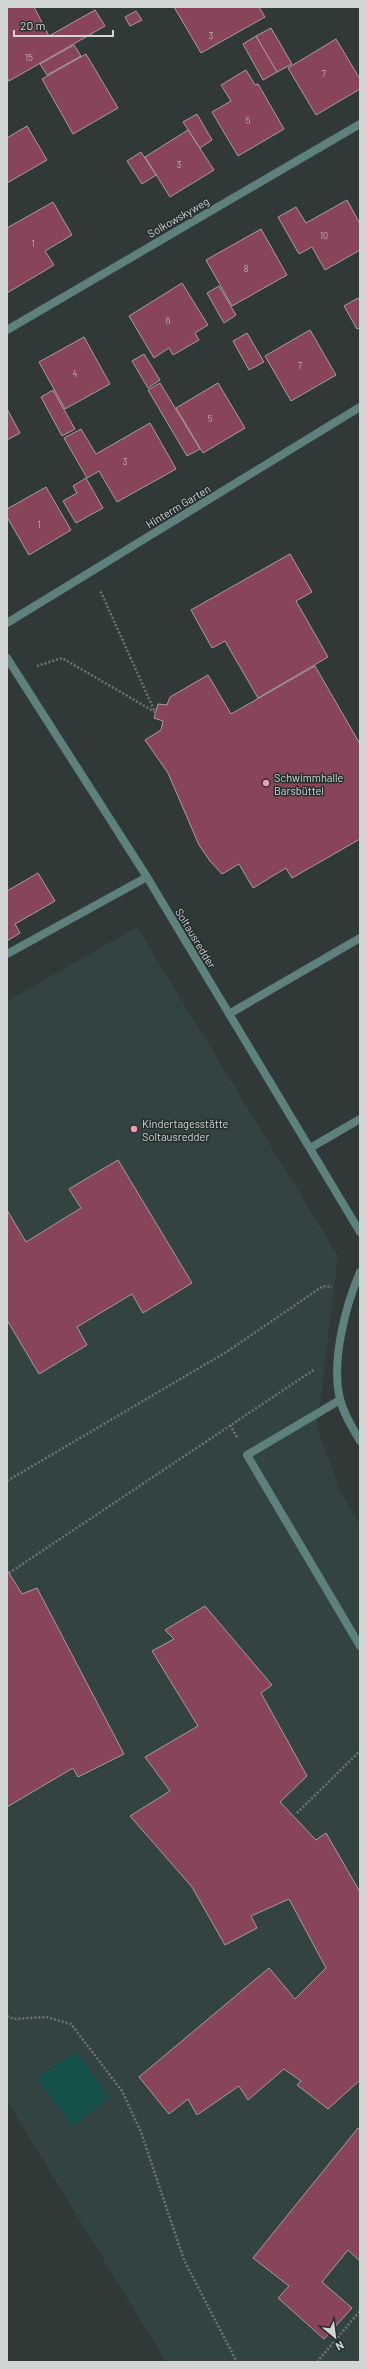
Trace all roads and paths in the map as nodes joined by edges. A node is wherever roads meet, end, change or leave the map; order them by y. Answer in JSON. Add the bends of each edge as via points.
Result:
{"nodes":[{"id":1,"x":360,"y":124,"type":"edge"},
{"id":2,"x":7,"y":330,"type":"edge"},
{"id":3,"x":360,"y":407,"type":"edge"},
{"id":4,"x":92,"y":571,"type":"junction"},
{"id":5,"x":7,"y":623,"type":"edge"},
{"id":6,"x":7,"y":658,"type":"edge"},
{"id":7,"x":16,"y":673,"type":"junction"},
{"id":8,"x":147,"y":877,"type":"junction"},
{"id":9,"x":360,"y":938,"type":"edge"},
{"id":10,"x":7,"y":954,"type":"edge"},
{"id":11,"x":229,"y":1014,"type":"junction"},
{"id":12,"x":360,"y":1119,"type":"edge"},
{"id":13,"x":310,"y":1148,"type":"junction"},
{"id":14,"x":360,"y":1232,"type":"edge"},
{"id":15,"x":360,"y":1272,"type":"edge"},
{"id":16,"x":352,"y":1290,"type":"junction"},
{"id":17,"x":338,"y":1368,"type":"junction"},
{"id":18,"x":340,"y":1400,"type":"junction"},
{"id":19,"x":360,"y":1441,"type":"edge"},
{"id":20,"x":7,"y":1481,"type":"edge"},
{"id":21,"x":9,"y":1573,"type":"dead end"},
{"id":22,"x":360,"y":1646,"type":"edge"},
{"id":23,"x":360,"y":1750,"type":"edge"},
{"id":24,"x":297,"y":1813,"type":"dead end"},
{"id":25,"x":7,"y":2016,"type":"edge"},
{"id":26,"x":360,"y":2311,"type":"edge"},
{"id":27,"x":237,"y":2362,"type":"edge"},
{"id":28,"x":317,"y":2362,"type":"edge"}],
"edges":[{"from":1,"to":2,"type":"street","name":"Solkowskyweg"},
{"from":3,"to":4,"type":"street","name":"Hinterm Garten"},
{"from":4,"to":5,"type":"street","name":"Hinterm Garten"},
{"from":4,"to":7,"type":"path","via":[[155,712],[62,658]]},
{"from":6,"to":7,"type":"street","name":"Soltausredder"},
{"from":7,"to":8,"type":"street","name":"Soltausredder"},
{"from":8,"to":10,"type":"street"},
{"from":8,"to":11,"type":"street","name":"Soltausredder"},
{"from":9,"to":11,"type":"street"},
{"from":11,"to":13,"type":"street","name":"Soltausredder"},
{"from":12,"to":13,"type":"street"},
{"from":13,"to":14,"type":"street","name":"Soltausredder"},
{"from":15,"to":16,"type":"street"},
{"from":16,"to":17,"type":"street","via":[[344,1323]]},
{"from":16,"to":20,"type":"path","via":[[323,1286],[228,1351]]},
{"from":17,"to":18,"type":"street"},
{"from":17,"to":21,"type":"path","via":[[317,1368]]},
{"from":18,"to":19,"type":"street"},
{"from":18,"to":22,"type":"street","via":[[247,1455]]},
{"from":23,"to":24,"type":"path"},
{"from":25,"to":27,"type":"path","via":[[14,2019],[46,2017],[71,2024],[122,2091],[141,2132],[184,2260]]},
{"from":26,"to":28,"type":"path"}]}
